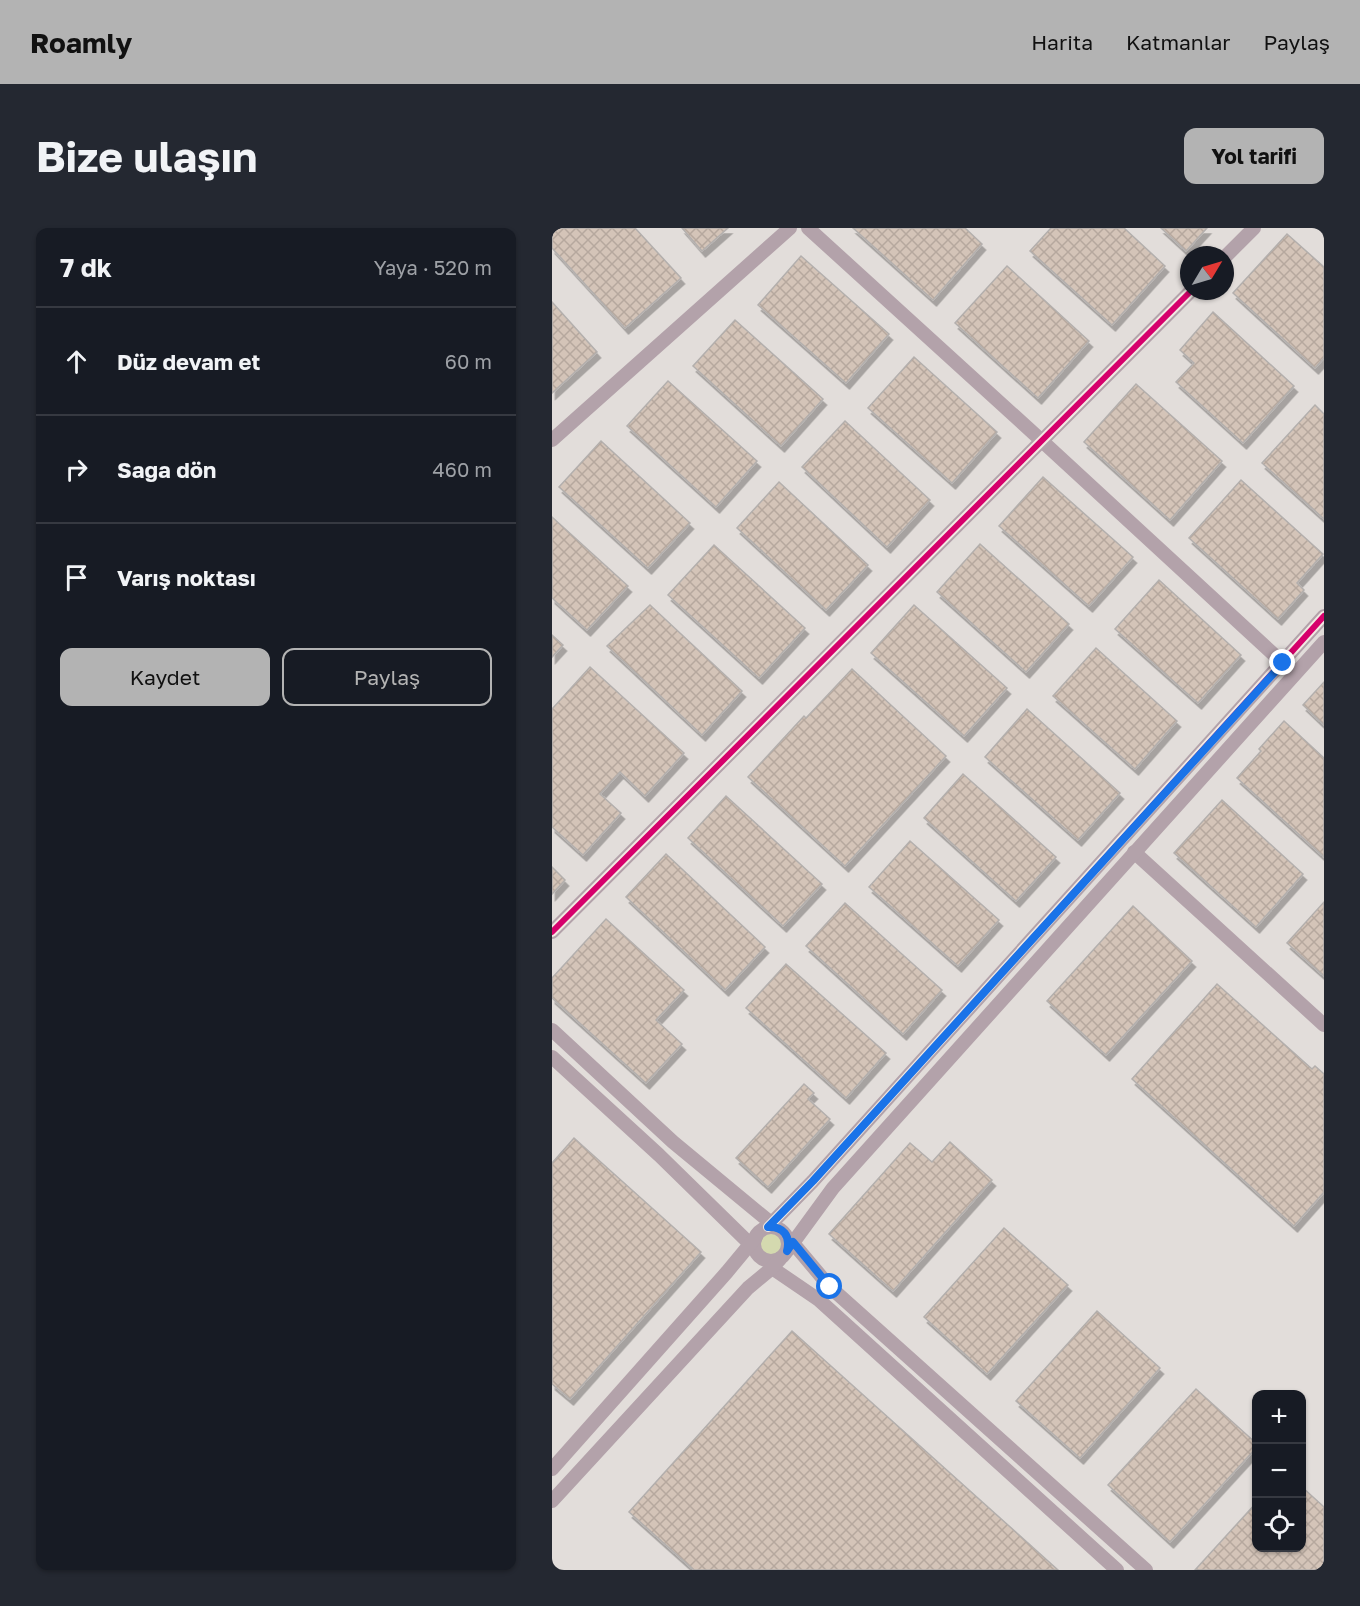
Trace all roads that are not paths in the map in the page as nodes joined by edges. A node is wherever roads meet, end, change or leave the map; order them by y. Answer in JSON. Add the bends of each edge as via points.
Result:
{"nodes":[{"id":1,"x":790,"y":228,"type":"edge"},
{"id":2,"x":808,"y":228,"type":"edge"},
{"id":3,"x":1254,"y":228,"type":"edge"},
{"id":4,"x":1234,"y":248,"type":"edge"},
{"id":5,"x":1182,"y":300,"type":"edge"},
{"id":6,"x":552,"y":440,"type":"edge"},
{"id":7,"x":1042,"y":441,"type":"junction"},
{"id":8,"x":1324,"y":616,"type":"edge"},
{"id":9,"x":1324,"y":642,"type":"edge"},
{"id":10,"x":1283,"y":663,"type":"junction"},
{"id":11,"x":1134,"y":852,"type":"junction"},
{"id":12,"x":552,"y":932,"type":"edge"},
{"id":13,"x":1324,"y":1025,"type":"edge"},
{"id":14,"x":552,"y":1030,"type":"edge"},
{"id":15,"x":552,"y":1057,"type":"edge"},
{"id":16,"x":769,"y":1225,"type":"junction"},
{"id":17,"x":752,"y":1240,"type":"junction"},
{"id":18,"x":783,"y":1255,"type":"junction"},
{"id":19,"x":552,"y":1469,"type":"edge"},
{"id":20,"x":552,"y":1501,"type":"edge"},
{"id":21,"x":1117,"y":1570,"type":"edge"},
{"id":22,"x":1146,"y":1570,"type":"edge"}],
"edges":[{"from":1,"to":6,"type":"street"},
{"from":2,"to":7,"type":"street"},
{"from":3,"to":4,"type":"street"},
{"from":5,"to":7,"type":"street"},
{"from":7,"to":10,"type":"street"},
{"from":7,"to":12,"type":"street"},
{"from":8,"to":10,"type":"street"},
{"from":9,"to":11,"type":"street"},
{"from":10,"to":16,"type":"street"},
{"from":11,"to":13,"type":"street"},
{"from":11,"to":18,"type":"street","via":[[833,1188]]},
{"from":14,"to":16,"type":"street"},
{"from":15,"to":17,"type":"street"},
{"from":16,"to":17,"type":"street"},
{"from":16,"to":18,"type":"street","via":[[783,1231],[788,1240]]},
{"from":17,"to":18,"type":"street","via":[[760,1257],[770,1261]]},
{"from":17,"to":19,"type":"street"},
{"from":18,"to":20,"type":"street"},
{"from":18,"to":21,"type":"street","via":[[819,1300]]},
{"from":18,"to":22,"type":"street","via":[[830,1287]]}]}
